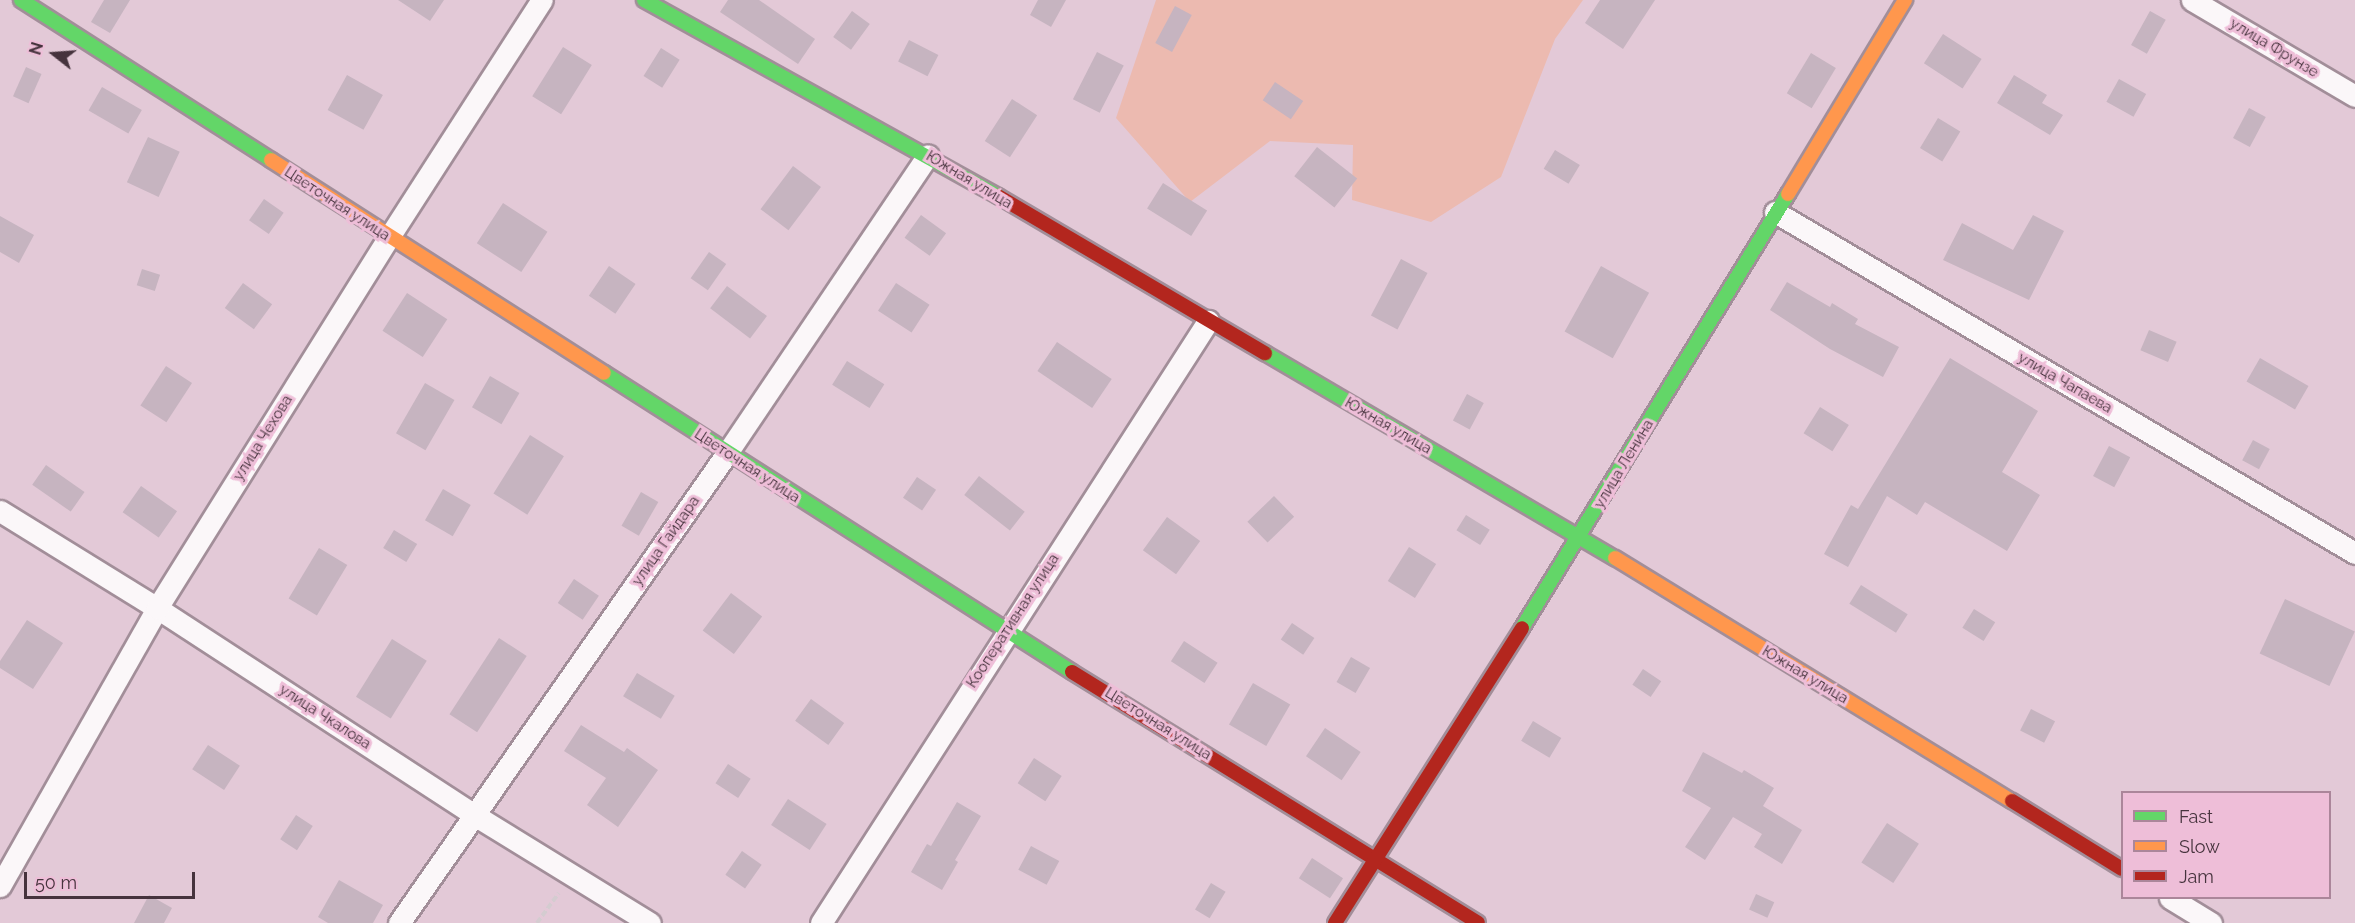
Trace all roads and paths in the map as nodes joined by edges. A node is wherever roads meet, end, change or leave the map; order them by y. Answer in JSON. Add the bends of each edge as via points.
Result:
{"nodes":[{"id":1,"x":21,"y":0,"type":"edge"},
{"id":2,"x":542,"y":0,"type":"edge"},
{"id":3,"x":644,"y":0,"type":"edge"},
{"id":4,"x":1905,"y":0,"type":"edge"},
{"id":5,"x":2192,"y":0,"type":"edge"},
{"id":6,"x":2355,"y":96,"type":"edge"},
{"id":7,"x":928,"y":155,"type":"junction"},
{"id":8,"x":1775,"y":212,"type":"junction"},
{"id":9,"x":389,"y":237,"type":"junction"},
{"id":10,"x":1208,"y":321,"type":"junction"},
{"id":11,"x":727,"y":453,"type":"junction"},
{"id":12,"x":0,"y":511,"type":"edge"},
{"id":13,"x":1580,"y":537,"type":"junction"},
{"id":14,"x":2355,"y":553,"type":"edge"},
{"id":15,"x":158,"y":608,"type":"junction"},
{"id":16,"x":1006,"y":631,"type":"junction"},
{"id":17,"x":476,"y":816,"type":"junction"},
{"id":18,"x":1375,"y":858,"type":"junction"},
{"id":19,"x":2121,"y":868,"type":"edge"},
{"id":20,"x":0,"y":886,"type":"edge"},
{"id":21,"x":559,"y":893,"type":"dead end"},
{"id":22,"x":2173,"y":899,"type":"edge"},
{"id":23,"x":399,"y":923,"type":"edge"},
{"id":24,"x":537,"y":923,"type":"edge"},
{"id":25,"x":650,"y":923,"type":"edge"},
{"id":26,"x":821,"y":923,"type":"edge"},
{"id":27,"x":1335,"y":923,"type":"edge"},
{"id":28,"x":1478,"y":923,"type":"edge"},
{"id":29,"x":2211,"y":923,"type":"edge"}],
"edges":[{"from":1,"to":9,"type":"street","name":"Цветочная улица"},
{"from":2,"to":9,"type":"street","name":"улица Чехова"},
{"from":3,"to":7,"type":"street","name":"Южная улица"},
{"from":4,"to":8,"type":"street","name":"улица Ленина"},
{"from":5,"to":6,"type":"street","name":"улица Фрунзе"},
{"from":7,"to":10,"type":"street","name":"Южная улица"},
{"from":7,"to":11,"type":"street","name":"улица Гайдара"},
{"from":8,"to":13,"type":"street","name":"улица Ленина"},
{"from":8,"to":14,"type":"street","name":"улица Чапаева"},
{"from":9,"to":11,"type":"street","name":"Цветочная улица"},
{"from":9,"to":15,"type":"street","name":"улица Чехова"},
{"from":10,"to":13,"type":"street","name":"Южная улица"},
{"from":10,"to":16,"type":"street","name":"Кооперативная улица"},
{"from":11,"to":16,"type":"street","name":"Цветочная улица"},
{"from":11,"to":17,"type":"street","name":"улица Гайдара"},
{"from":12,"to":15,"type":"street","name":"улица Чкалова"},
{"from":13,"to":18,"type":"street","name":"улица Ленина"},
{"from":13,"to":19,"type":"street","name":"Южная улица"},
{"from":15,"to":17,"type":"street","name":"улица Чкалова"},
{"from":15,"to":20,"type":"street","name":"улица Чехова"},
{"from":16,"to":18,"type":"street","name":"Цветочная улица"},
{"from":16,"to":26,"type":"street","name":"Кооперативная улица"},
{"from":17,"to":23,"type":"street","name":"улица Гайдара"},
{"from":17,"to":25,"type":"street","name":"улица Чкалова"},
{"from":18,"to":27,"type":"street","name":"улица Ленина"},
{"from":18,"to":28,"type":"street","name":"Цветочная улица"},
{"from":21,"to":24,"type":"path"},
{"from":22,"to":29,"type":"street"}]}
